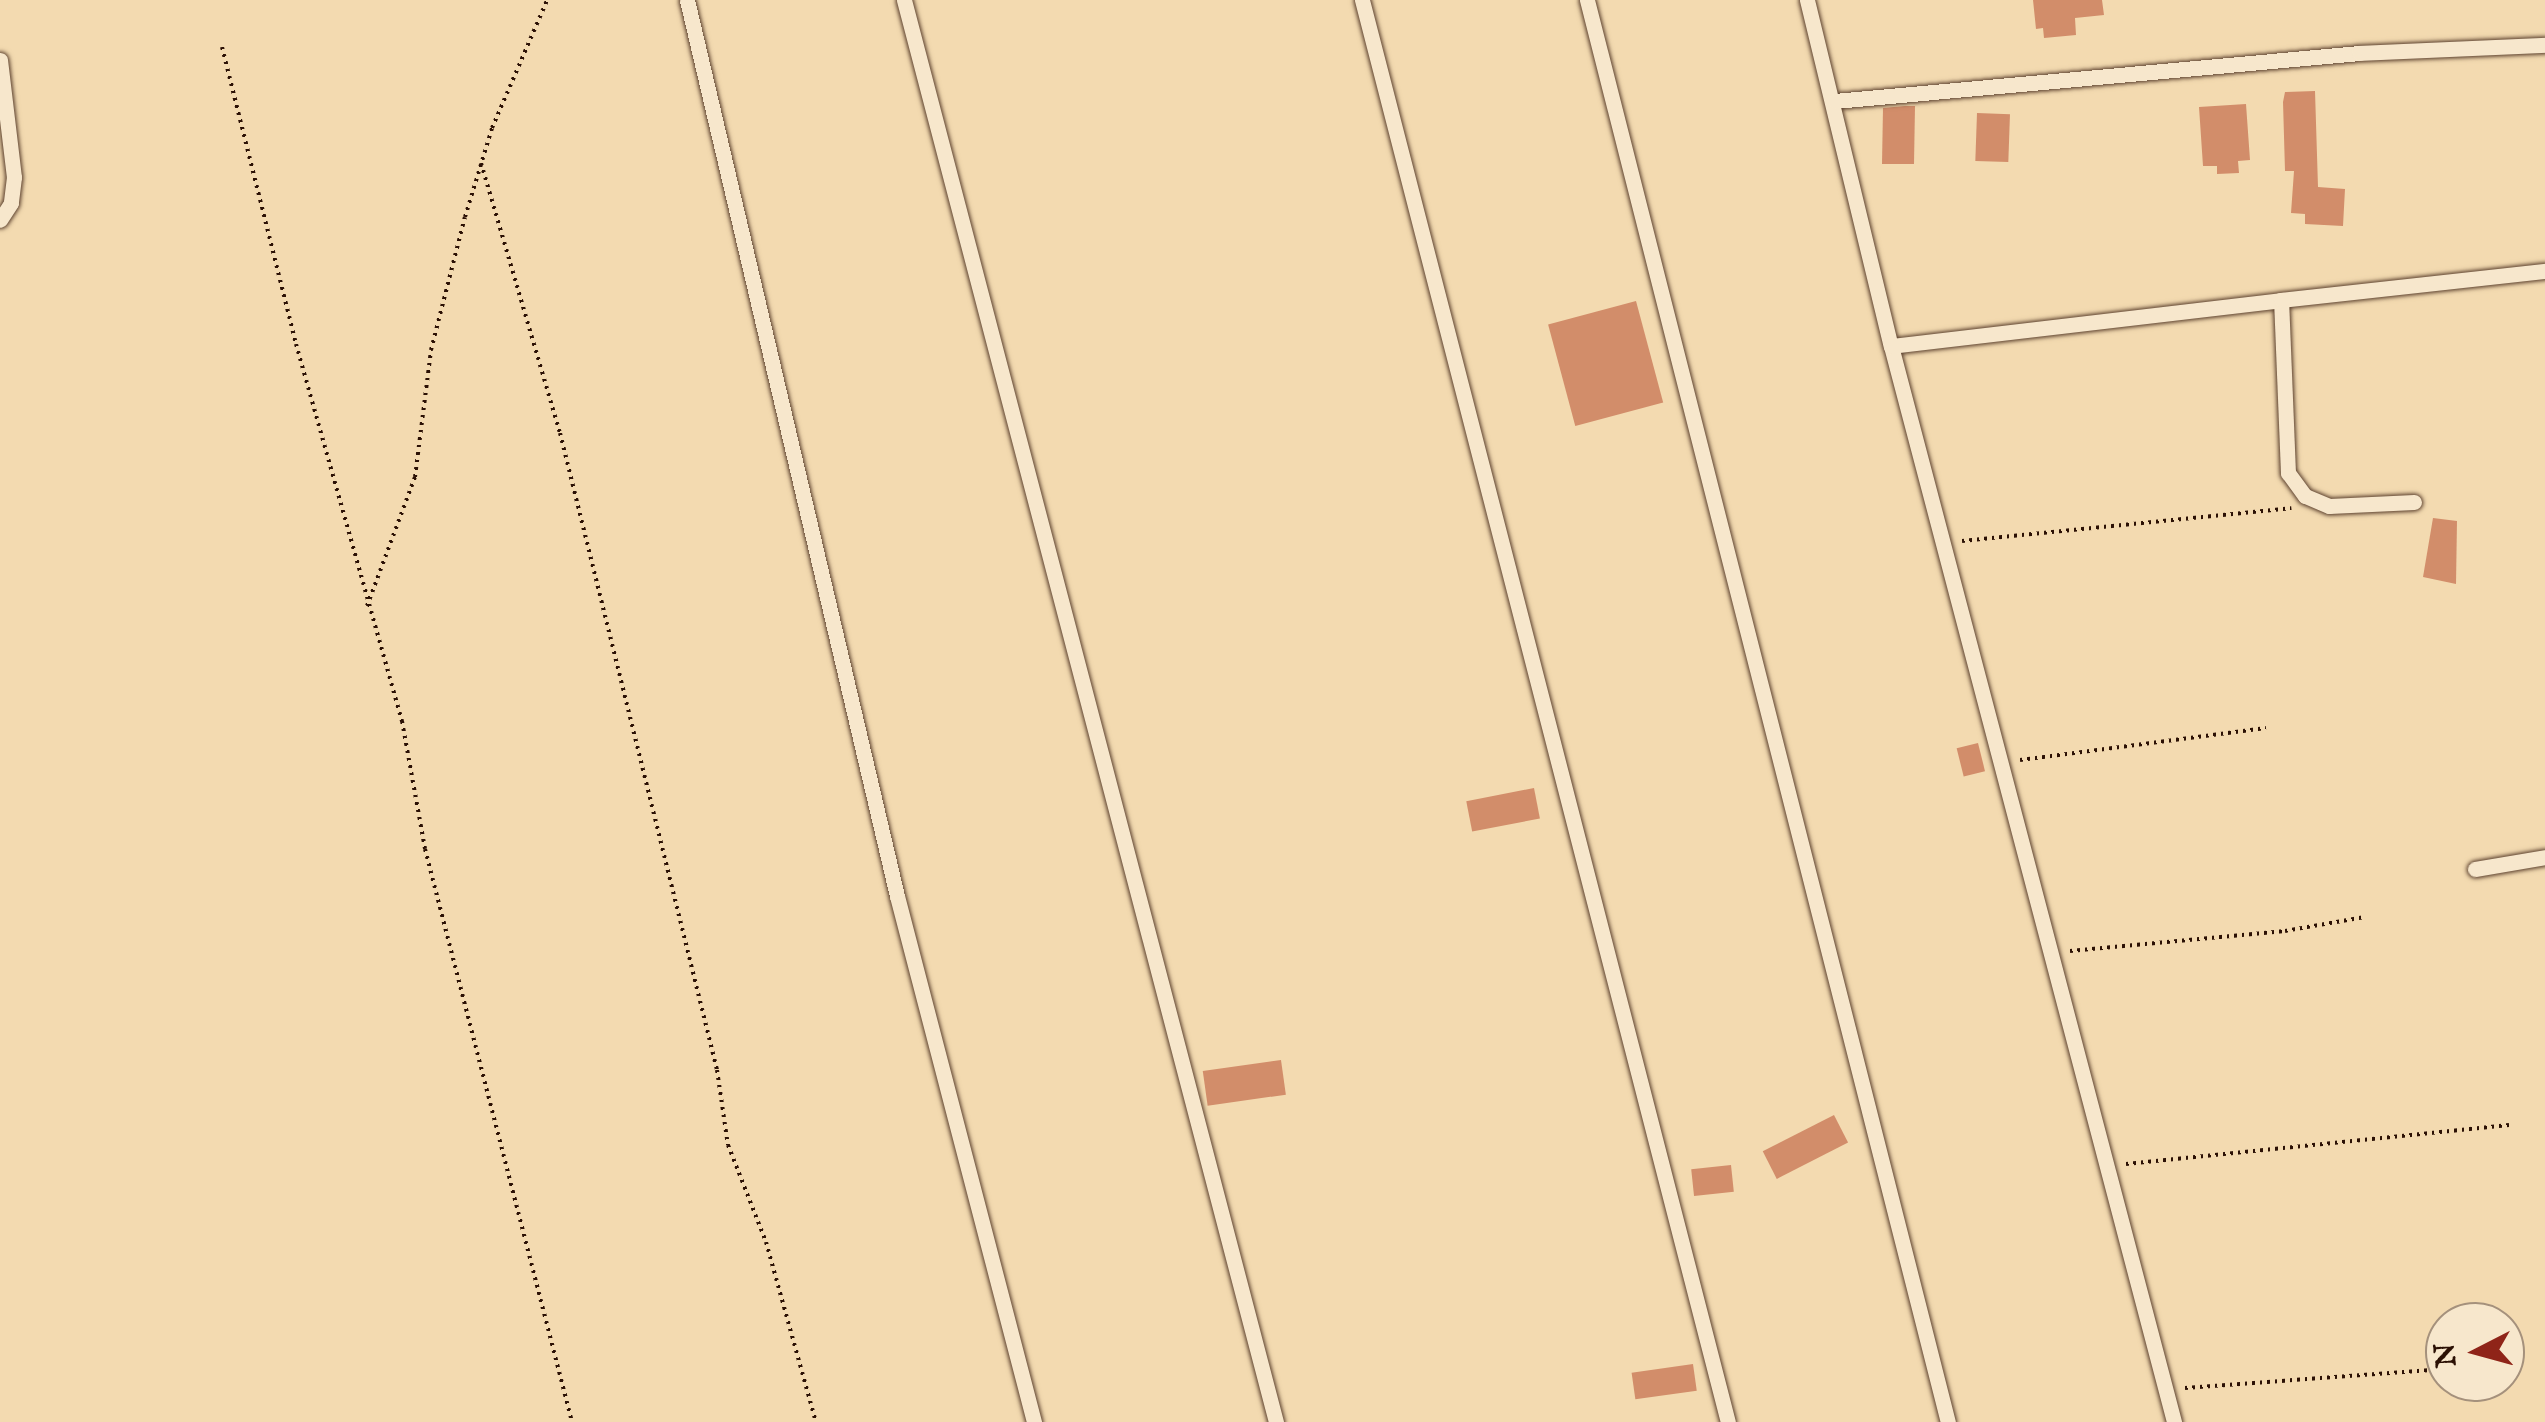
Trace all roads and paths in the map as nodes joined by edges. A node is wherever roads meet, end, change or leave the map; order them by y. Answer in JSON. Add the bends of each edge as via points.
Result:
{"nodes":[{"id":1,"x":547,"y":0,"type":"edge"},
{"id":2,"x":688,"y":0,"type":"edge"},
{"id":3,"x":904,"y":0,"type":"edge"},
{"id":4,"x":1362,"y":0,"type":"edge"},
{"id":5,"x":1587,"y":0,"type":"edge"},
{"id":6,"x":1807,"y":0,"type":"edge"},
{"id":7,"x":2545,"y":44,"type":"edge"},
{"id":8,"x":222,"y":47,"type":"dead end"},
{"id":9,"x":0,"y":60,"type":"edge"},
{"id":10,"x":1836,"y":101,"type":"junction"},
{"id":11,"x":481,"y":164,"type":"junction"},
{"id":12,"x":0,"y":220,"type":"edge"},
{"id":13,"x":2545,"y":271,"type":"edge"},
{"id":14,"x":2280,"y":300,"type":"junction"},
{"id":15,"x":1890,"y":346,"type":"junction"},
{"id":16,"x":2414,"y":502,"type":"dead end"},
{"id":17,"x":2329,"y":506,"type":"junction"},
{"id":18,"x":1942,"y":543,"type":"junction"},
{"id":19,"x":367,"y":606,"type":"junction"},
{"id":20,"x":2266,"y":728,"type":"dead end"},
{"id":21,"x":2000,"y":763,"type":"junction"},
{"id":22,"x":2545,"y":857,"type":"edge"},
{"id":23,"x":2475,"y":868,"type":"dead end"},
{"id":24,"x":2366,"y":916,"type":"dead end"},
{"id":25,"x":2050,"y":953,"type":"junction"},
{"id":26,"x":2509,"y":1124,"type":"dead end"},
{"id":27,"x":2106,"y":1166,"type":"junction"},
{"id":28,"x":2425,"y":1370,"type":"edge"},
{"id":29,"x":2166,"y":1389,"type":"junction"},
{"id":30,"x":572,"y":1422,"type":"edge"},
{"id":31,"x":816,"y":1422,"type":"edge"},
{"id":32,"x":1034,"y":1422,"type":"edge"},
{"id":33,"x":1276,"y":1422,"type":"edge"},
{"id":34,"x":1728,"y":1422,"type":"edge"},
{"id":35,"x":1948,"y":1422,"type":"edge"},
{"id":36,"x":2174,"y":1422,"type":"edge"}],
"edges":[{"from":1,"to":11,"type":"path"},
{"from":2,"to":32,"type":"street","via":[[898,896]]},
{"from":3,"to":33,"type":"street"},
{"from":4,"to":34,"type":"street"},
{"from":5,"to":35,"type":"street"},
{"from":6,"to":10,"type":"street"},
{"from":7,"to":10,"type":"street","via":[[2359,53]]},
{"from":8,"to":19,"type":"path"},
{"from":9,"to":12,"type":"street","via":[[14,177],[12,203]]},
{"from":10,"to":15,"type":"street"},
{"from":11,"to":19,"type":"path","via":[[431,350],[414,477]]},
{"from":11,"to":31,"type":"path","via":[[560,433],[717,1070],[728,1145],[766,1242]]},
{"from":13,"to":14,"type":"street"},
{"from":14,"to":15,"type":"street"},
{"from":14,"to":17,"type":"street","via":[[2288,474],[2304,496]]},
{"from":15,"to":18,"type":"street"},
{"from":16,"to":17,"type":"street"},
{"from":17,"to":18,"type":"path"},
{"from":18,"to":21,"type":"street"},
{"from":19,"to":30,"type":"path","via":[[402,721],[424,848]]},
{"from":20,"to":21,"type":"path"},
{"from":21,"to":25,"type":"street"},
{"from":22,"to":23,"type":"street"},
{"from":24,"to":25,"type":"path","via":[[2285,931]]},
{"from":25,"to":27,"type":"street"},
{"from":26,"to":27,"type":"path"},
{"from":27,"to":29,"type":"street"},
{"from":28,"to":29,"type":"path"},
{"from":29,"to":36,"type":"street"}]}
